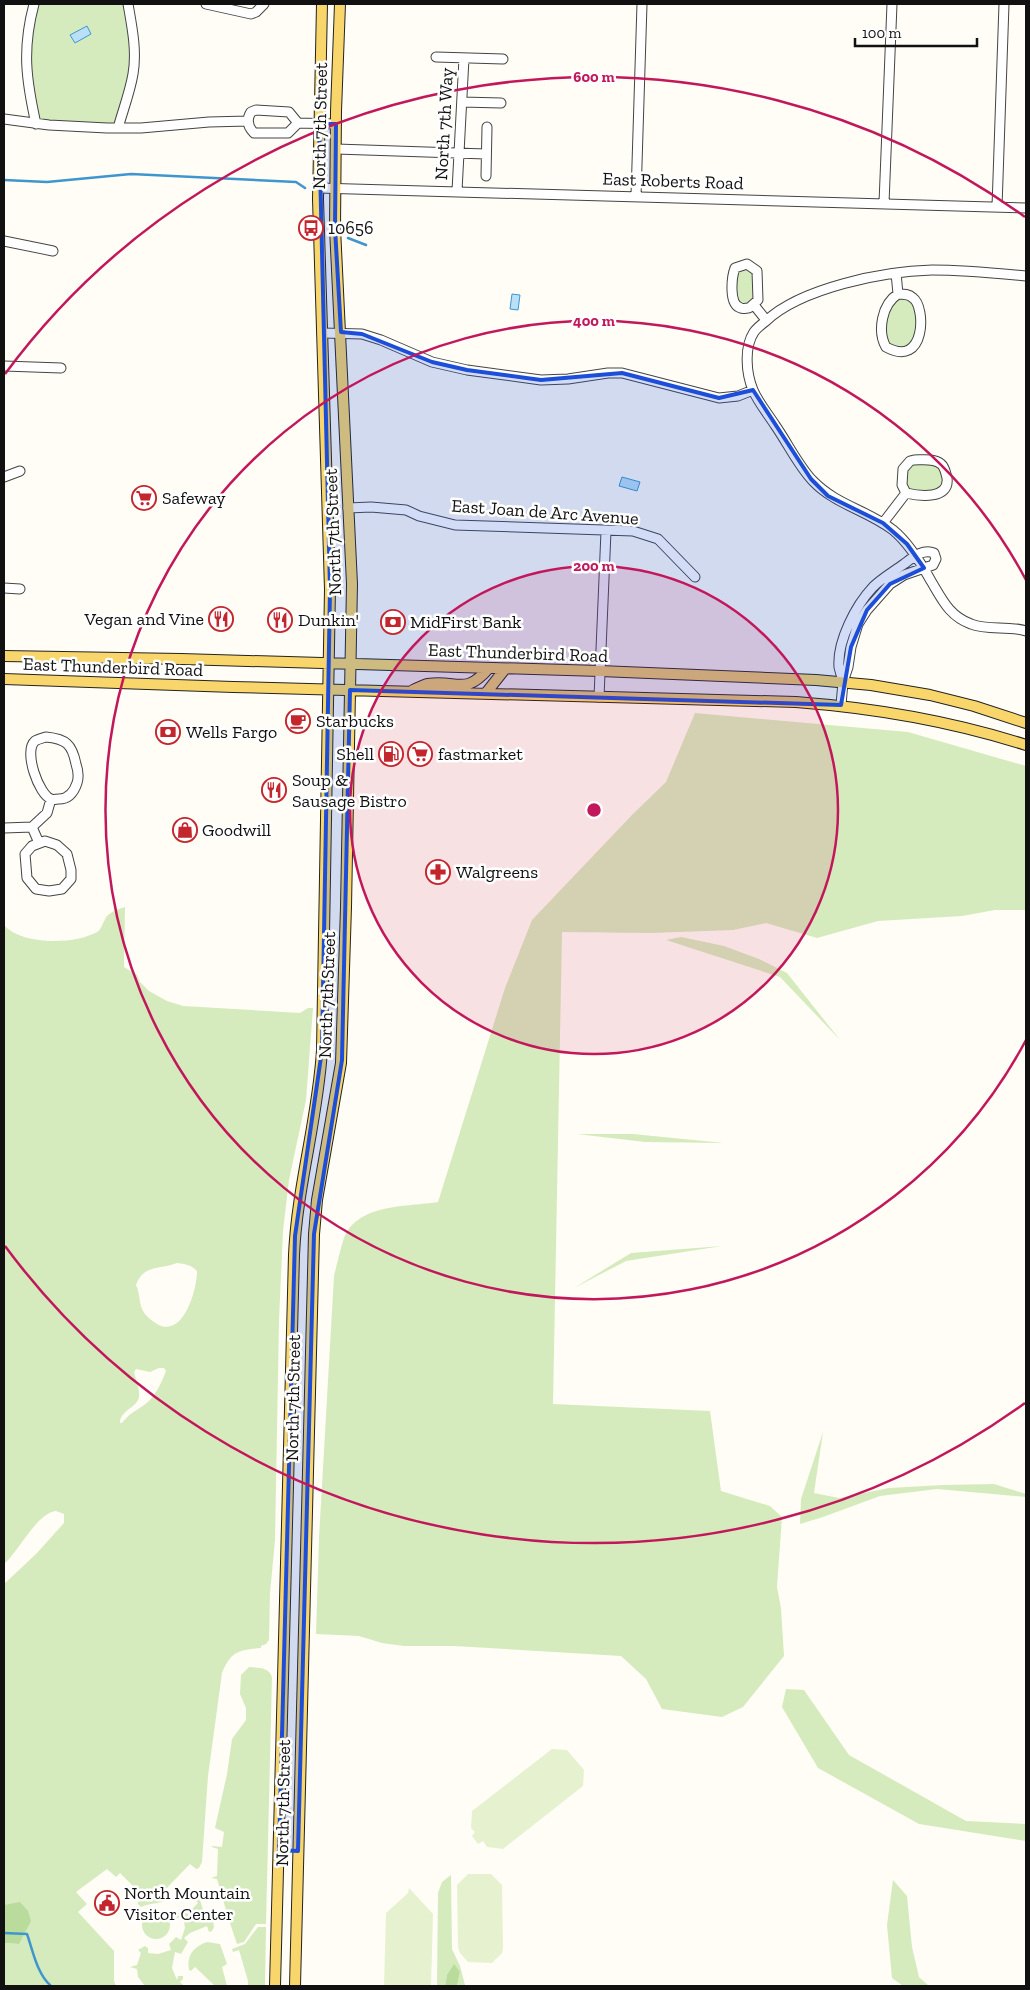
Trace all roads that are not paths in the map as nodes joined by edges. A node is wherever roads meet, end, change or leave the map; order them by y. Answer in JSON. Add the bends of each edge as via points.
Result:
{"nodes":[{"id":1,"x":34,"y":4,"type":"edge"},
{"id":2,"x":128,"y":4,"type":"edge"},
{"id":3,"x":206,"y":4,"type":"edge"},
{"id":4,"x":264,"y":4,"type":"edge"},
{"id":5,"x":322,"y":4,"type":"edge"},
{"id":6,"x":340,"y":4,"type":"edge"},
{"id":7,"x":642,"y":4,"type":"edge"},
{"id":8,"x":892,"y":4,"type":"edge"},
{"id":9,"x":1004,"y":4,"type":"edge"},
{"id":10,"x":436,"y":57,"type":"dead end"},
{"id":11,"x":464,"y":58,"type":"junction"},
{"id":12,"x":503,"y":59,"type":"dead end"},
{"id":13,"x":462,"y":102,"type":"junction"},
{"id":14,"x":502,"y":103,"type":"dead end"},
{"id":15,"x":4,"y":119,"type":"edge"},
{"id":16,"x":248,"y":121,"type":"junction"},
{"id":17,"x":36,"y":124,"type":"junction"},
{"id":18,"x":298,"y":124,"type":"junction"},
{"id":19,"x":319,"y":124,"type":"junction"},
{"id":20,"x":336,"y":124,"type":"junction"},
{"id":21,"x":488,"y":127,"type":"dead end"},
{"id":22,"x":118,"y":128,"type":"junction"},
{"id":23,"x":336,"y":149,"type":"junction"},
{"id":24,"x":459,"y":153,"type":"junction"},
{"id":25,"x":486,"y":154,"type":"junction"},
{"id":26,"x":486,"y":176,"type":"dead end"},
{"id":27,"x":318,"y":188,"type":"junction"},
{"id":28,"x":335,"y":188,"type":"junction"},
{"id":29,"x":457,"y":191,"type":"junction"},
{"id":30,"x":636,"y":196,"type":"junction"},
{"id":31,"x":884,"y":204,"type":"junction"},
{"id":32,"x":997,"y":207,"type":"junction"},
{"id":33,"x":1026,"y":208,"type":"edge"},
{"id":34,"x":4,"y":241,"type":"edge"},
{"id":35,"x":53,"y":251,"type":"dead end"},
{"id":36,"x":896,"y":274,"type":"junction"},
{"id":37,"x":1026,"y":276,"type":"edge"},
{"id":38,"x":898,"y":294,"type":"junction"},
{"id":39,"x":754,"y":305,"type":"junction"},
{"id":40,"x":766,"y":320,"type":"junction"},
{"id":41,"x":341,"y":332,"type":"junction"},
{"id":42,"x":322,"y":333,"type":"junction"},
{"id":43,"x":4,"y":366,"type":"edge"},
{"id":44,"x":61,"y":368,"type":"dead end"},
{"id":45,"x":753,"y":390,"type":"junction"},
{"id":46,"x":20,"y":471,"type":"dead end"},
{"id":47,"x":4,"y":476,"type":"edge"},
{"id":48,"x":906,"y":492,"type":"junction"},
{"id":49,"x":348,"y":508,"type":"junction"},
{"id":50,"x":883,"y":523,"type":"junction"},
{"id":51,"x":606,"y":531,"type":"junction"},
{"id":52,"x":915,"y":556,"type":"junction"},
{"id":53,"x":924,"y":568,"type":"junction"},
{"id":54,"x":695,"y":577,"type":"dead end"},
{"id":55,"x":4,"y":588,"type":"edge"},
{"id":56,"x":20,"y":589,"type":"dead end"},
{"id":57,"x":870,"y":598,"type":"junction"},
{"id":58,"x":1026,"y":631,"type":"edge"},
{"id":59,"x":4,"y":656,"type":"edge"},
{"id":60,"x":328,"y":664,"type":"junction"},
{"id":61,"x":350,"y":664,"type":"junction"},
{"id":62,"x":490,"y":668,"type":"junction"},
{"id":63,"x":504,"y":668,"type":"junction"},
{"id":64,"x":600,"y":671,"type":"junction"},
{"id":65,"x":4,"y":679,"type":"edge"},
{"id":66,"x":843,"y":682,"type":"junction"},
{"id":67,"x":328,"y":689,"type":"junction"},
{"id":68,"x":350,"y":690,"type":"junction"},
{"id":69,"x":408,"y":692,"type":"junction"},
{"id":70,"x":486,"y":693,"type":"junction"},
{"id":71,"x":599,"y":697,"type":"junction"},
{"id":72,"x":841,"y":705,"type":"junction"},
{"id":73,"x":1026,"y":723,"type":"edge"},
{"id":74,"x":1026,"y":745,"type":"edge"},
{"id":75,"x":51,"y":799,"type":"junction"},
{"id":76,"x":32,"y":827,"type":"junction"},
{"id":77,"x":4,"y":828,"type":"edge"},
{"id":78,"x":39,"y":843,"type":"junction"},
{"id":79,"x":279,"y":1850,"type":"junction"},
{"id":80,"x":298,"y":1851,"type":"junction"},
{"id":81,"x":275,"y":1986,"type":"edge"},
{"id":82,"x":295,"y":1986,"type":"edge"}],
"edges":[{"from":1,"to":17,"type":"street","via":[[27,40],[26,70]]},
{"from":2,"to":22,"type":"street","via":[[134,63]]},
{"from":3,"to":4,"type":"street","via":[[251,14]]},
{"from":5,"to":19,"type":"main road","name":"North 7th Street"},
{"from":6,"to":20,"type":"main road","name":"North 7th Street"},
{"from":7,"to":30,"type":"street"},
{"from":8,"to":31,"type":"street"},
{"from":9,"to":32,"type":"street"},
{"from":10,"to":11,"type":"street"},
{"from":11,"to":12,"type":"street"},
{"from":11,"to":13,"type":"street","name":"North 7th Way"},
{"from":13,"to":14,"type":"street"},
{"from":13,"to":24,"type":"street","name":"North 7th Way"},
{"from":15,"to":17,"type":"street"},
{"from":16,"to":18,"type":"street","via":[[254,133],[288,134]]},
{"from":16,"to":18,"type":"street","via":[[256,110],[283,111],[289,112]]},
{"from":16,"to":22,"type":"street"},
{"from":17,"to":22,"type":"street"},
{"from":18,"to":19,"type":"street"},
{"from":19,"to":20,"type":"street"},
{"from":19,"to":27,"type":"main road","name":"North 7th Street"},
{"from":20,"to":23,"type":"main road","name":"North 7th Street"},
{"from":21,"to":25,"type":"street"},
{"from":23,"to":24,"type":"street"},
{"from":23,"to":28,"type":"main road","name":"North 7th Street"},
{"from":24,"to":25,"type":"street"},
{"from":24,"to":29,"type":"street","name":"North 7th Way"},
{"from":25,"to":26,"type":"street"},
{"from":27,"to":28,"type":"street","name":"East Roberts Road"},
{"from":27,"to":42,"type":"main road","name":"North 7th Street"},
{"from":28,"to":29,"type":"street","name":"East Roberts Road"},
{"from":28,"to":41,"type":"main road","name":"North 7th Street"},
{"from":29,"to":30,"type":"street","name":"East Roberts Road"},
{"from":30,"to":31,"type":"street","name":"East Roberts Road"},
{"from":31,"to":32,"type":"street","name":"East Roberts Road"},
{"from":32,"to":33,"type":"street","name":"East Roberts Road"},
{"from":34,"to":35,"type":"street"},
{"from":36,"to":37,"type":"street","via":[[931,270]]},
{"from":36,"to":38,"type":"street"},
{"from":36,"to":40,"type":"street","via":[[826,289],[774,313]]},
{"from":38,"to":38,"type":"street","via":[[885,310],[883,340],[886,347],[902,352],[917,344],[920,312],[914,298]]},
{"from":39,"to":39,"type":"street","via":[[758,300],[757,271],[741,264],[733,273],[732,296],[740,308]]},
{"from":39,"to":40,"type":"street"},
{"from":40,"to":45,"type":"street","via":[[754,332],[747,351]]},
{"from":41,"to":42,"type":"street"},
{"from":41,"to":45,"type":"street","via":[[362,334],[432,362],[467,370],[541,380],[622,374],[719,398]]},
{"from":41,"to":49,"type":"main road","name":"North 7th Street"},
{"from":42,"to":60,"type":"main road","name":"North 7th Street","via":[[330,590]]},
{"from":43,"to":44,"type":"street"},
{"from":45,"to":50,"type":"street","via":[[811,480],[828,496]]},
{"from":46,"to":47,"type":"street"},
{"from":48,"to":48,"type":"street","via":[[937,494],[943,491],[948,481],[945,468],[934,460],[910,461],[903,469],[902,485]]},
{"from":48,"to":50,"type":"street"},
{"from":49,"to":51,"type":"street","name":"East Joan de Arc Avenue","via":[[406,510],[455,525]]},
{"from":49,"to":61,"type":"main road","name":"North 7th Street","via":[[352,584]]},
{"from":50,"to":52,"type":"street","via":[[907,544]]},
{"from":51,"to":54,"type":"street","name":"East Joan de Arc Avenue","via":[[633,531],[658,539]]},
{"from":51,"to":64,"type":"street"},
{"from":52,"to":53,"type":"street"},
{"from":52,"to":53,"type":"street","via":[[922,552],[934,553],[935,563]]},
{"from":52,"to":57,"type":"street","via":[[885,577]]},
{"from":53,"to":57,"type":"street","via":[[904,575]]},
{"from":53,"to":58,"type":"street","via":[[939,598],[958,617],[984,627]]},
{"from":55,"to":56,"type":"street"},
{"from":57,"to":66,"type":"street","via":[[850,622],[842,645],[839,667]]},
{"from":59,"to":60,"type":"main road","name":"East Thunderbird Road"},
{"from":60,"to":61,"type":"main road","name":"East Thunderbird Road"},
{"from":60,"to":67,"type":"main road","name":"North 7th Street"},
{"from":61,"to":62,"type":"main road","name":"East Thunderbird Road"},
{"from":61,"to":68,"type":"main road","name":"North 7th Street"},
{"from":62,"to":63,"type":"main road","name":"East Thunderbird Road"},
{"from":62,"to":69,"type":"main road","via":[[471,684],[428,684]]},
{"from":63,"to":64,"type":"main road","name":"East Thunderbird Road"},
{"from":63,"to":70,"type":"main road"},
{"from":64,"to":66,"type":"main road","name":"East Thunderbird Road"},
{"from":64,"to":71,"type":"street"},
{"from":65,"to":67,"type":"main road","name":"East Thunderbird Road"},
{"from":66,"to":72,"type":"street"},
{"from":66,"to":73,"type":"main road","name":"East Thunderbird Road","via":[[930,695]]},
{"from":67,"to":68,"type":"main road","name":"East Thunderbird Road"},
{"from":67,"to":79,"type":"main road","name":"North 7th Street","via":[[321,1060],[296,1220],[294,1255]]},
{"from":68,"to":69,"type":"main road","name":"East Thunderbird Road"},
{"from":68,"to":80,"type":"main road","name":"North 7th Street","via":[[342,1060],[314,1234]]},
{"from":69,"to":70,"type":"main road","name":"East Thunderbird Road"},
{"from":70,"to":71,"type":"main road","name":"East Thunderbird Road"},
{"from":71,"to":72,"type":"main road","name":"East Thunderbird Road"},
{"from":72,"to":74,"type":"main road","name":"East Thunderbird Road","via":[[931,720]]},
{"from":75,"to":75,"type":"street","via":[[65,799],[74,792],[78,770],[70,746],[59,738],[46,737],[35,741],[30,755],[43,793]]},
{"from":75,"to":76,"type":"street","via":[[47,813]]},
{"from":76,"to":77,"type":"street"},
{"from":76,"to":78,"type":"street"},
{"from":78,"to":78,"type":"street","via":[[25,854],[27,878],[36,889],[62,890],[71,879],[67,854],[57,845],[45,841]]},
{"from":79,"to":80,"type":"main road"},
{"from":79,"to":81,"type":"main road","name":"North 7th Street"},
{"from":80,"to":82,"type":"main road","name":"North 7th Street"}]}
